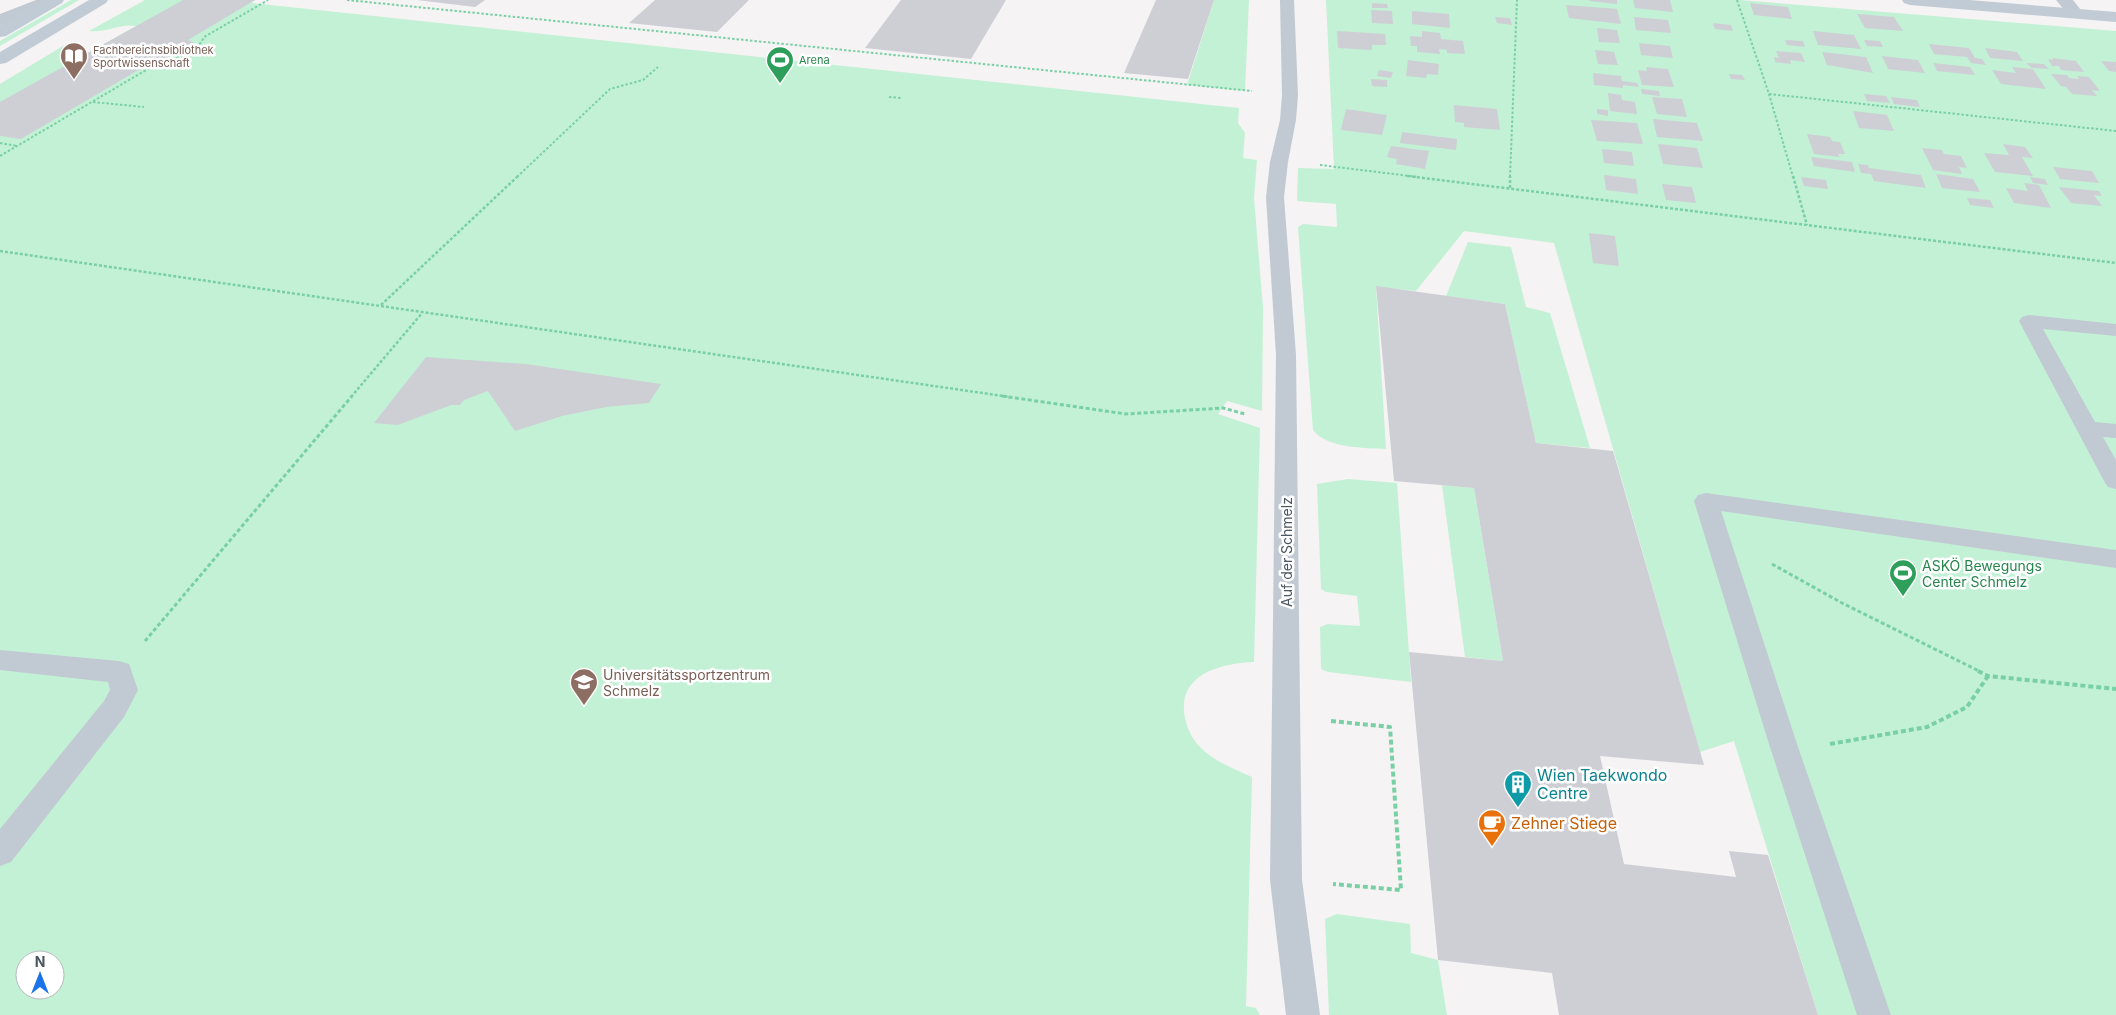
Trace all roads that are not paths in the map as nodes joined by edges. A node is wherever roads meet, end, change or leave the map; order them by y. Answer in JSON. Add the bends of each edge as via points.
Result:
{"nodes":[{"id":1,"x":50,"y":0,"type":"edge"},
{"id":2,"x":56,"y":0,"type":"edge"},
{"id":3,"x":100,"y":0,"type":"edge"},
{"id":4,"x":1287,"y":0,"type":"edge"},
{"id":5,"x":1910,"y":0,"type":"edge"},
{"id":6,"x":2064,"y":0,"type":"edge"},
{"id":7,"x":2076,"y":14,"type":"junction"},
{"id":8,"x":2116,"y":17,"type":"edge"},
{"id":9,"x":0,"y":20,"type":"edge"},
{"id":10,"x":0,"y":32,"type":"edge"},
{"id":11,"x":0,"y":59,"type":"edge"},
{"id":12,"x":2116,"y":330,"type":"edge"},
{"id":13,"x":2087,"y":428,"type":"junction"},
{"id":14,"x":2116,"y":431,"type":"edge"},
{"id":15,"x":2116,"y":481,"type":"edge"},
{"id":16,"x":2116,"y":559,"type":"edge"},
{"id":17,"x":0,"y":660,"type":"edge"},
{"id":18,"x":0,"y":852,"type":"edge"},
{"id":19,"x":1303,"y":1015,"type":"edge"},
{"id":20,"x":1874,"y":1015,"type":"edge"}],
"edges":[{"from":1,"to":9,"type":"street"},
{"from":2,"to":10,"type":"main road"},
{"from":3,"to":11,"type":"main road"},
{"from":4,"to":19,"type":"lane","name":"Auf der Schmelz","via":[[1290,92],[1275,197],[1283,294],[1286,426],[1286,880]]},
{"from":5,"to":7,"type":"main road"},
{"from":6,"to":7,"type":"street"},
{"from":7,"to":8,"type":"main road"},
{"from":12,"to":13,"type":"lane","via":[[2029,321]]},
{"from":13,"to":14,"type":"lane"},
{"from":13,"to":15,"type":"lane"},
{"from":16,"to":20,"type":"lane","via":[[1706,501],[1782,744]]},
{"from":17,"to":18,"type":"lane","via":[[119,672],[124,690],[114,709]]}]}
